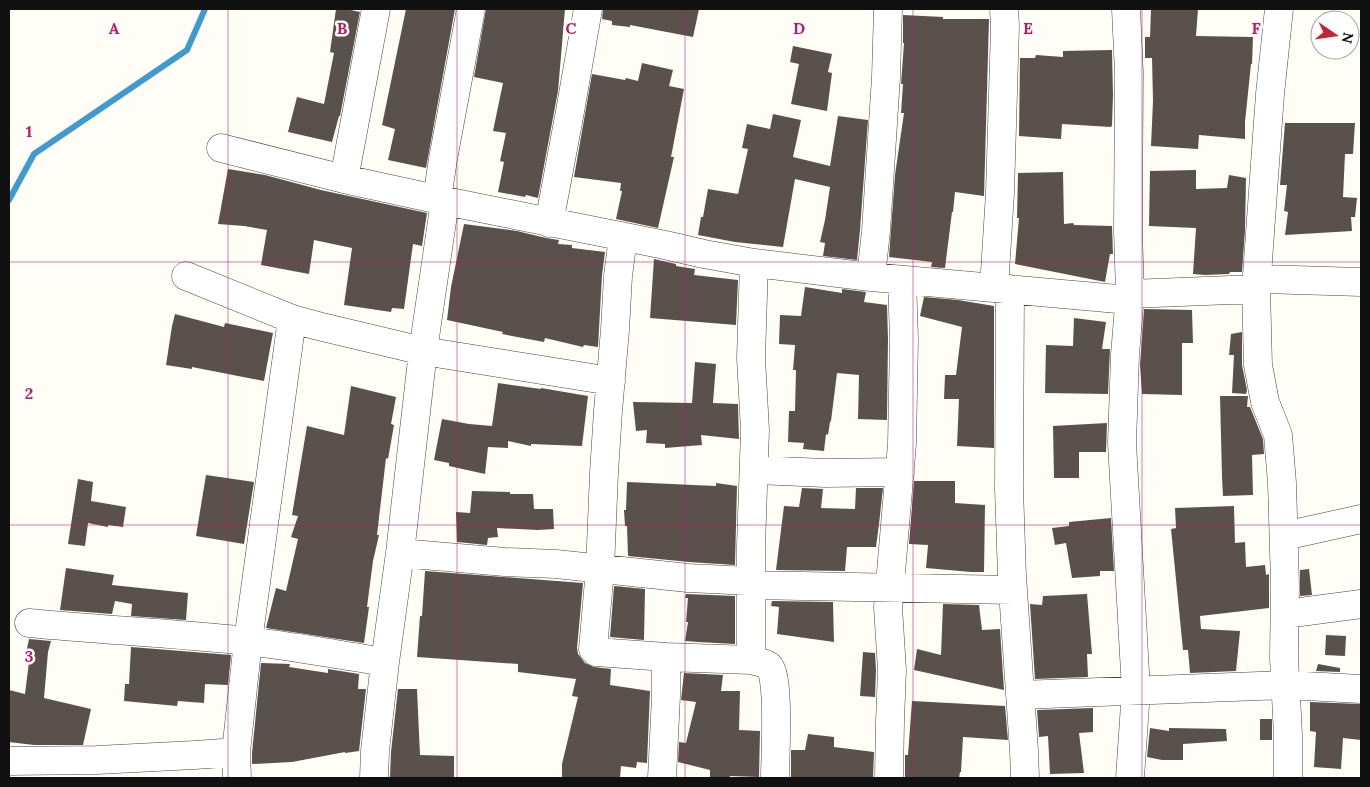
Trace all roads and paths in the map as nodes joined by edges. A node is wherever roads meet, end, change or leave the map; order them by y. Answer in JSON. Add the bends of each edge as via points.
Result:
{"nodes":[{"id":1,"x":376,"y":9,"type":"edge"},
{"id":2,"x":471,"y":9,"type":"edge"},
{"id":3,"x":588,"y":9,"type":"edge"},
{"id":4,"x":888,"y":9,"type":"edge"},
{"id":5,"x":1004,"y":9,"type":"edge"},
{"id":6,"x":1126,"y":9,"type":"edge"},
{"id":7,"x":1279,"y":9,"type":"edge"},
{"id":8,"x":221,"y":148,"type":"dead end"},
{"id":9,"x":344,"y":179,"type":"junction"},
{"id":10,"x":441,"y":200,"type":"junction"},
{"id":11,"x":548,"y":223,"type":"junction"},
{"id":12,"x":623,"y":237,"type":"junction"},
{"id":13,"x":754,"y":263,"type":"junction"},
{"id":14,"x":186,"y":276,"type":"dead end"},
{"id":15,"x":871,"y":277,"type":"junction"},
{"id":16,"x":902,"y":280,"type":"junction"},
{"id":17,"x":1361,"y":282,"type":"edge"},
{"id":18,"x":1257,"y":284,"type":"junction"},
{"id":19,"x":1002,"y":288,"type":"junction"},
{"id":20,"x":1129,"y":297,"type":"junction"},
{"id":21,"x":292,"y":319,"type":"junction"},
{"id":22,"x":423,"y":351,"type":"junction"},
{"id":23,"x":611,"y":381,"type":"junction"},
{"id":24,"x":754,"y":470,"type":"junction"},
{"id":25,"x":900,"y":472,"type":"junction"},
{"id":26,"x":1361,"y":519,"type":"edge"},
{"id":27,"x":1284,"y":536,"type":"junction"},
{"id":28,"x":400,"y":553,"type":"junction"},
{"id":29,"x":600,"y":569,"type":"junction"},
{"id":30,"x":752,"y":583,"type":"junction"},
{"id":31,"x":890,"y":588,"type":"junction"},
{"id":32,"x":1013,"y":590,"type":"junction"},
{"id":33,"x":1361,"y":604,"type":"edge"},
{"id":34,"x":1285,"y":614,"type":"junction"},
{"id":35,"x":29,"y":623,"type":"dead end"},
{"id":36,"x":248,"y":641,"type":"junction"},
{"id":37,"x":666,"y":658,"type":"junction"},
{"id":38,"x":751,"y":660,"type":"junction"},
{"id":39,"x":385,"y":662,"type":"junction"},
{"id":40,"x":1286,"y":685,"type":"junction"},
{"id":41,"x":1361,"y":689,"type":"edge"},
{"id":42,"x":1136,"y":690,"type":"junction"},
{"id":43,"x":1020,"y":695,"type":"junction"},
{"id":44,"x":9,"y":761,"type":"edge"},
{"id":45,"x":236,"y":765,"type":"edge"},
{"id":46,"x":374,"y":778,"type":"edge"},
{"id":47,"x":662,"y":778,"type":"edge"},
{"id":48,"x":775,"y":778,"type":"edge"},
{"id":49,"x":889,"y":778,"type":"edge"},
{"id":50,"x":1024,"y":778,"type":"edge"},
{"id":51,"x":1130,"y":778,"type":"edge"},
{"id":52,"x":1293,"y":778,"type":"edge"}],
"edges":[{"from":1,"to":9,"type":"street"},
{"from":2,"to":10,"type":"street","via":[[442,160]]},
{"from":3,"to":11,"type":"street"},
{"from":4,"to":15,"type":"street"},
{"from":5,"to":19,"type":"street","via":[[1000,193]]},
{"from":6,"to":20,"type":"street"},
{"from":7,"to":18,"type":"street"},
{"from":8,"to":9,"type":"street"},
{"from":9,"to":10,"type":"street"},
{"from":10,"to":11,"type":"street"},
{"from":10,"to":22,"type":"street"},
{"from":11,"to":12,"type":"street"},
{"from":12,"to":13,"type":"street"},
{"from":12,"to":23,"type":"street"},
{"from":13,"to":15,"type":"street"},
{"from":13,"to":24,"type":"street","via":[[751,358]]},
{"from":14,"to":21,"type":"street"},
{"from":15,"to":16,"type":"street"},
{"from":16,"to":19,"type":"street"},
{"from":16,"to":25,"type":"street","via":[[904,339]]},
{"from":17,"to":18,"type":"street"},
{"from":18,"to":20,"type":"street"},
{"from":18,"to":27,"type":"street","via":[[1258,365],[1265,402],[1278,435]]},
{"from":19,"to":20,"type":"street"},
{"from":19,"to":32,"type":"street"},
{"from":20,"to":42,"type":"street","via":[[1122,443]]},
{"from":21,"to":22,"type":"street"},
{"from":21,"to":36,"type":"street"},
{"from":22,"to":23,"type":"street"},
{"from":22,"to":28,"type":"street"},
{"from":23,"to":29,"type":"street"},
{"from":24,"to":25,"type":"street"},
{"from":24,"to":30,"type":"street"},
{"from":25,"to":31,"type":"street"},
{"from":26,"to":27,"type":"street"},
{"from":27,"to":34,"type":"street"},
{"from":28,"to":29,"type":"street"},
{"from":28,"to":39,"type":"street"},
{"from":29,"to":30,"type":"street"},
{"from":29,"to":37,"type":"street","via":[[593,649],[596,652]]},
{"from":30,"to":31,"type":"street"},
{"from":30,"to":38,"type":"street"},
{"from":31,"to":32,"type":"street"},
{"from":31,"to":49,"type":"street"},
{"from":32,"to":43,"type":"street"},
{"from":33,"to":34,"type":"street"},
{"from":34,"to":40,"type":"street"},
{"from":35,"to":36,"type":"street"},
{"from":36,"to":39,"type":"street"},
{"from":36,"to":45,"type":"street"},
{"from":37,"to":38,"type":"street"},
{"from":37,"to":47,"type":"street"},
{"from":38,"to":48,"type":"street","via":[[769,666],[773,671]]},
{"from":39,"to":46,"type":"street"},
{"from":40,"to":41,"type":"street"},
{"from":40,"to":42,"type":"street"},
{"from":40,"to":52,"type":"street"},
{"from":42,"to":43,"type":"street"},
{"from":42,"to":51,"type":"street"},
{"from":43,"to":50,"type":"street"},
{"from":44,"to":45,"type":"street","via":[[195,755]]}]}
